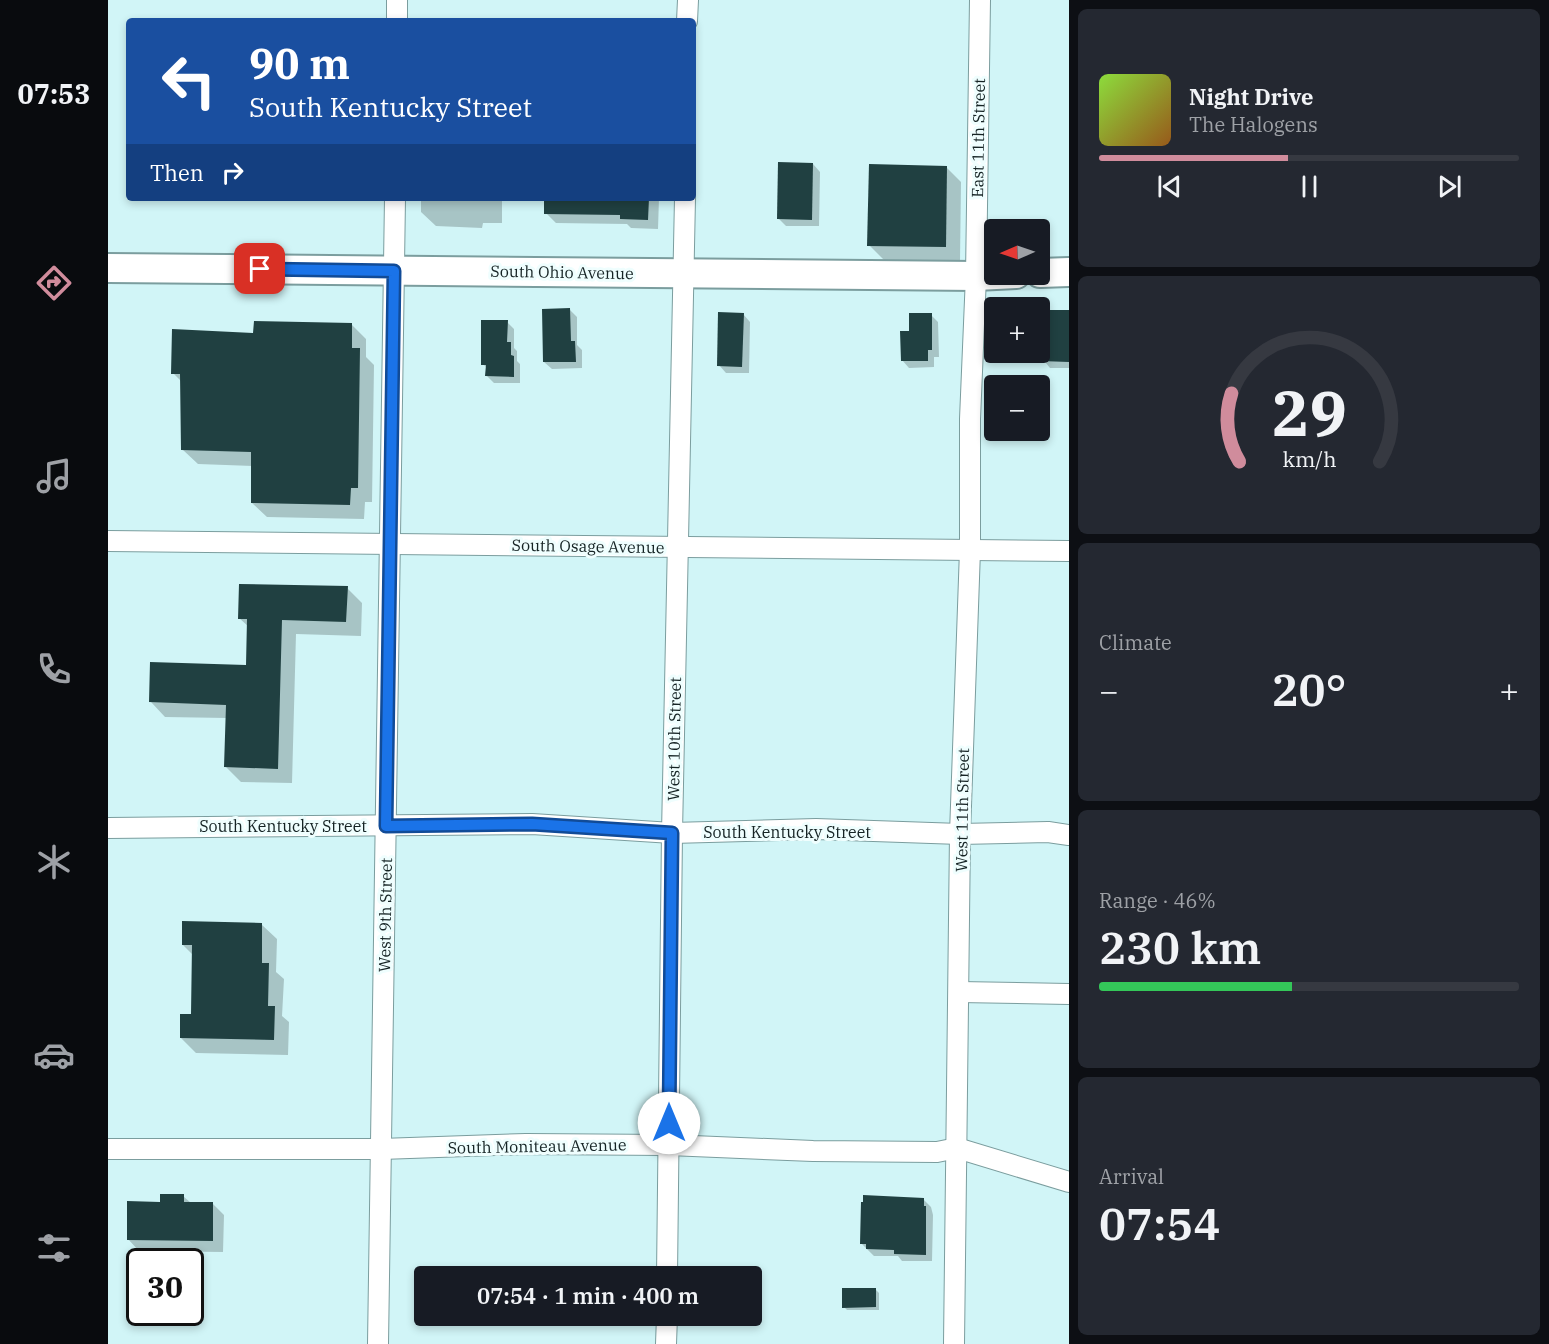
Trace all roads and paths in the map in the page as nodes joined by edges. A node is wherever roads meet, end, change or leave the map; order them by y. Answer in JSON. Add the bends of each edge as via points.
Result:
{"nodes":[{"id":1,"x":397,"y":0,"type":"edge"},
{"id":2,"x":688,"y":0,"type":"edge"},
{"id":3,"x":980,"y":0,"type":"edge"},
{"id":4,"x":397,"y":18,"type":"edge"},
{"id":5,"x":687,"y":18,"type":"edge"},
{"id":6,"x":395,"y":201,"type":"edge"},
{"id":7,"x":685,"y":201,"type":"edge"},
{"id":8,"x":108,"y":268,"type":"edge"},
{"id":9,"x":394,"y":271,"type":"junction"},
{"id":10,"x":1069,"y":272,"type":"edge"},
{"id":11,"x":684,"y":273,"type":"junction"},
{"id":12,"x":1050,"y":273,"type":"edge"},
{"id":13,"x":976,"y":276,"type":"junction"},
{"id":14,"x":984,"y":276,"type":"edge"},
{"id":15,"x":108,"y":541,"type":"edge"},
{"id":16,"x":390,"y":544,"type":"junction"},
{"id":17,"x":678,"y":547,"type":"junction"},
{"id":18,"x":970,"y":550,"type":"junction"},
{"id":19,"x":1069,"y":551,"type":"edge"},
{"id":20,"x":386,"y":826,"type":"junction"},
{"id":21,"x":108,"y":828,"type":"edge"},
{"id":22,"x":672,"y":833,"type":"junction"},
{"id":23,"x":960,"y":834,"type":"junction"},
{"id":24,"x":1069,"y":835,"type":"edge"},
{"id":25,"x":959,"y":992,"type":"junction"},
{"id":26,"x":1069,"y":994,"type":"edge"},
{"id":27,"x":669,"y":1145,"type":"junction"},
{"id":28,"x":957,"y":1148,"type":"junction"},
{"id":29,"x":108,"y":1149,"type":"edge"},
{"id":30,"x":381,"y":1149,"type":"junction"},
{"id":31,"x":1069,"y":1182,"type":"edge"},
{"id":32,"x":667,"y":1266,"type":"edge"},
{"id":33,"x":667,"y":1326,"type":"edge"},
{"id":34,"x":378,"y":1344,"type":"edge"},
{"id":35,"x":666,"y":1344,"type":"edge"},
{"id":36,"x":954,"y":1344,"type":"edge"}],
"edges":[{"from":1,"to":4,"type":"street"},
{"from":2,"to":5,"type":"street"},
{"from":3,"to":13,"type":"street","name":"East 11th Street"},
{"from":6,"to":9,"type":"street","name":"West 9th Street"},
{"from":7,"to":11,"type":"street","name":"West 10th Street"},
{"from":8,"to":9,"type":"main road","name":"South Ohio Avenue"},
{"from":9,"to":11,"type":"main road","name":"South Ohio Avenue"},
{"from":9,"to":16,"type":"street","name":"West 9th Street"},
{"from":10,"to":12,"type":"main road"},
{"from":11,"to":13,"type":"main road","name":"South Ohio Avenue"},
{"from":11,"to":17,"type":"street","name":"West 10th Street"},
{"from":13,"to":14,"type":"main road","name":"South Ohio Avenue"},
{"from":13,"to":18,"type":"street","name":"West 11th Street"},
{"from":15,"to":16,"type":"street","name":"South Osage Avenue"},
{"from":16,"to":17,"type":"street","name":"South Osage Avenue"},
{"from":16,"to":20,"type":"street","name":"West 9th Street"},
{"from":17,"to":18,"type":"street","name":"South Osage Avenue"},
{"from":17,"to":22,"type":"street","name":"West 10th Street"},
{"from":18,"to":19,"type":"street","name":"South Osage Avenue"},
{"from":18,"to":23,"type":"street","name":"West 11th Street"},
{"from":20,"to":21,"type":"street","name":"South Kentucky Street"},
{"from":20,"to":22,"type":"street","name":"South Kentucky Street","via":[[532,824]]},
{"from":20,"to":30,"type":"street","name":"West 9th Street"},
{"from":22,"to":23,"type":"street","name":"South Kentucky Street","via":[[816,829]]},
{"from":22,"to":27,"type":"street","name":"West 10th Street"},
{"from":23,"to":24,"type":"street","name":"South Kentucky Street"},
{"from":23,"to":25,"type":"street","name":"West 11th Street"},
{"from":25,"to":26,"type":"street"},
{"from":25,"to":28,"type":"street","name":"West 11th Street"},
{"from":27,"to":28,"type":"street","name":"South Moniteau Avenue","via":[[903,1152]]},
{"from":27,"to":30,"type":"street","name":"South Moniteau Avenue"},
{"from":27,"to":32,"type":"street","name":"West 10th Street"},
{"from":28,"to":31,"type":"street","name":"South Moniteau Avenue"},
{"from":28,"to":36,"type":"street","name":"West 11th Street"},
{"from":29,"to":30,"type":"street","name":"South Moniteau Avenue"},
{"from":30,"to":34,"type":"street","name":"West 9th Street"},
{"from":33,"to":35,"type":"street"}]}
